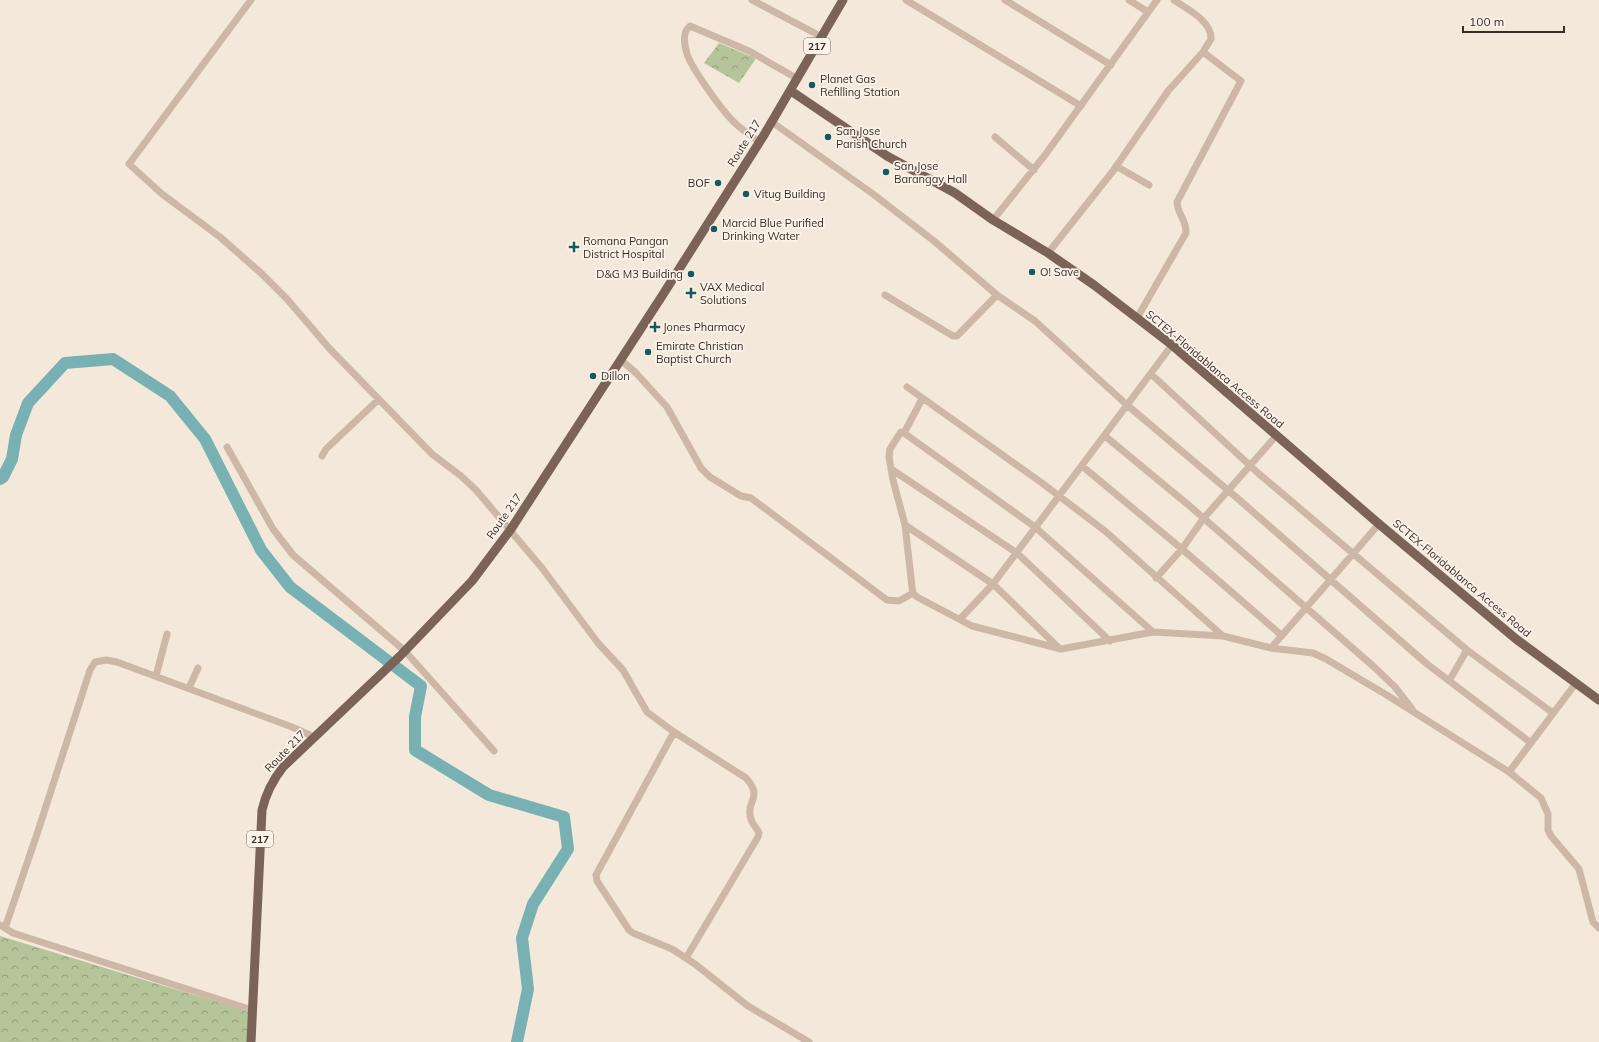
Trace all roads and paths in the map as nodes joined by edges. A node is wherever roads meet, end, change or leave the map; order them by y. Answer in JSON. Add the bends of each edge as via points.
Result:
{"nodes":[{"id":1,"x":251,"y":0,"type":"edge"},
{"id":2,"x":752,"y":0,"type":"edge"},
{"id":3,"x":843,"y":0,"type":"edge"},
{"id":4,"x":906,"y":0,"type":"edge"},
{"id":5,"x":1004,"y":0,"type":"edge"},
{"id":6,"x":1129,"y":0,"type":"edge"},
{"id":7,"x":1157,"y":0,"type":"edge"},
{"id":8,"x":1174,"y":0,"type":"edge"},
{"id":9,"x":1148,"y":12,"type":"junction"},
{"id":10,"x":822,"y":37,"type":"junction"},
{"id":11,"x":1203,"y":52,"type":"junction"},
{"id":12,"x":1111,"y":65,"type":"junction"},
{"id":13,"x":798,"y":79,"type":"junction"},
{"id":14,"x":791,"y":91,"type":"junction"},
{"id":15,"x":1081,"y":106,"type":"junction"},
{"id":16,"x":772,"y":122,"type":"junction"},
{"id":17,"x":995,"y":137,"type":"dead end"},
{"id":18,"x":760,"y":142,"type":"junction"},
{"id":19,"x":1116,"y":166,"type":"junction"},
{"id":20,"x":1034,"y":170,"type":"junction"},
{"id":21,"x":1149,"y":185,"type":"dead end"},
{"id":22,"x":993,"y":220,"type":"junction"},
{"id":23,"x":1048,"y":253,"type":"junction"},
{"id":24,"x":885,"y":295,"type":"dead end"},
{"id":25,"x":997,"y":295,"type":"junction"},
{"id":26,"x":1137,"y":318,"type":"junction"},
{"id":27,"x":1172,"y":346,"type":"junction"},
{"id":28,"x":621,"y":360,"type":"junction"},
{"id":29,"x":1151,"y":374,"type":"junction"},
{"id":30,"x":907,"y":387,"type":"dead end"},
{"id":31,"x":922,"y":399,"type":"junction"},
{"id":32,"x":378,"y":400,"type":"junction"},
{"id":33,"x":1127,"y":404,"type":"junction"},
{"id":34,"x":904,"y":433,"type":"junction"},
{"id":35,"x":1105,"y":436,"type":"junction"},
{"id":36,"x":1276,"y":436,"type":"junction"},
{"id":37,"x":227,"y":447,"type":"dead end"},
{"id":38,"x":322,"y":456,"type":"dead end"},
{"id":39,"x":1082,"y":466,"type":"junction"},
{"id":40,"x":1250,"y":466,"type":"junction"},
{"id":41,"x":891,"y":469,"type":"junction"},
{"id":42,"x":1228,"y":491,"type":"junction"},
{"id":43,"x":1058,"y":496,"type":"junction"},
{"id":44,"x":1203,"y":519,"type":"junction"},
{"id":45,"x":1379,"y":524,"type":"junction"},
{"id":46,"x":905,"y":525,"type":"junction"},
{"id":47,"x":1035,"y":527,"type":"junction"},
{"id":48,"x":511,"y":529,"type":"junction"},
{"id":49,"x":1182,"y":549,"type":"junction"},
{"id":50,"x":1017,"y":553,"type":"junction"},
{"id":51,"x":1354,"y":553,"type":"junction"},
{"id":52,"x":1156,"y":578,"type":"junction"},
{"id":53,"x":1330,"y":581,"type":"junction"},
{"id":54,"x":993,"y":584,"type":"junction"},
{"id":55,"x":913,"y":593,"type":"junction"},
{"id":56,"x":1306,"y":608,"type":"junction"},
{"id":57,"x":960,"y":619,"type":"junction"},
{"id":58,"x":1153,"y":632,"type":"junction"},
{"id":59,"x":167,"y":634,"type":"dead end"},
{"id":60,"x":1281,"y":635,"type":"junction"},
{"id":61,"x":1223,"y":636,"type":"junction"},
{"id":62,"x":1110,"y":641,"type":"junction"},
{"id":63,"x":1271,"y":648,"type":"junction"},
{"id":64,"x":1061,"y":649,"type":"junction"},
{"id":65,"x":1467,"y":650,"type":"junction"},
{"id":66,"x":402,"y":654,"type":"junction"},
{"id":67,"x":198,"y":668,"type":"dead end"},
{"id":68,"x":156,"y":676,"type":"junction"},
{"id":69,"x":1449,"y":681,"type":"junction"},
{"id":70,"x":1576,"y":683,"type":"junction"},
{"id":71,"x":189,"y":688,"type":"junction"},
{"id":72,"x":1599,"y":700,"type":"edge"},
{"id":73,"x":1413,"y":712,"type":"junction"},
{"id":74,"x":1553,"y":713,"type":"junction"},
{"id":75,"x":674,"y":732,"type":"junction"},
{"id":76,"x":314,"y":737,"type":"junction"},
{"id":77,"x":1531,"y":743,"type":"junction"},
{"id":78,"x":494,"y":750,"type":"dead end"},
{"id":79,"x":1509,"y":772,"type":"junction"},
{"id":80,"x":2,"y":926,"type":"edge"},
{"id":81,"x":1599,"y":928,"type":"edge"},
{"id":82,"x":686,"y":958,"type":"junction"},
{"id":83,"x":252,"y":1010,"type":"junction"},
{"id":84,"x":251,"y":1042,"type":"edge"},
{"id":85,"x":809,"y":1042,"type":"edge"}],
"edges":[{"from":1,"to":32,"type":"street","via":[[128,164],[262,274]]},
{"from":2,"to":10,"type":"street"},
{"from":3,"to":10,"type":"main road","name":"Route 217","number":"217"},
{"from":4,"to":15,"type":"street"},
{"from":5,"to":12,"type":"street"},
{"from":6,"to":9,"type":"street"},
{"from":7,"to":9,"type":"street"},
{"from":8,"to":11,"type":"street","via":[[1209,28],[1211,39]]},
{"from":9,"to":12,"type":"street"},
{"from":10,"to":13,"type":"main road","name":"Route 217","number":"217"},
{"from":11,"to":19,"type":"street","via":[[1168,92]]},
{"from":11,"to":26,"type":"street","via":[[1241,80],[1177,202],[1179,214],[1186,223],[1186,233]]},
{"from":12,"to":15,"type":"street"},
{"from":13,"to":14,"type":"main road","name":"Route 217","number":"217"},
{"from":13,"to":18,"type":"street","via":[[743,48],[690,26],[686,29],[684,34],[687,54],[694,68],[729,117]]},
{"from":14,"to":16,"type":"main road","name":"Route 217","number":"217"},
{"from":14,"to":22,"type":"main road","name":"SCTEX-Floridablanca Access Road","via":[[887,156],[928,177]]},
{"from":15,"to":20,"type":"street"},
{"from":16,"to":18,"type":"main road","name":"Route 217","number":"217"},
{"from":16,"to":25,"type":"street","via":[[873,194],[934,241]]},
{"from":17,"to":20,"type":"street"},
{"from":18,"to":28,"type":"main road","name":"Route 217","number":"217"},
{"from":19,"to":21,"type":"street"},
{"from":19,"to":23,"type":"street"},
{"from":20,"to":22,"type":"street"},
{"from":22,"to":23,"type":"main road","name":"SCTEX-Floridablanca Access Road"},
{"from":23,"to":26,"type":"main road","name":"SCTEX-Floridablanca Access Road"},
{"from":24,"to":25,"type":"street","via":[[953,336],[957,336]]},
{"from":25,"to":33,"type":"street","via":[[1035,321]]},
{"from":26,"to":27,"type":"main road","name":"SCTEX-Floridablanca Access Road"},
{"from":27,"to":29,"type":"street"},
{"from":27,"to":36,"type":"main road","name":"SCTEX-Floridablanca Access Road"},
{"from":28,"to":48,"type":"main road","name":"Route 217","number":"217"},
{"from":28,"to":55,"type":"street","via":[[668,407],[695,459],[710,476],[741,496],[751,498],[887,600],[899,601]]},
{"from":29,"to":33,"type":"street"},
{"from":29,"to":40,"type":"street"},
{"from":30,"to":31,"type":"street"},
{"from":31,"to":34,"type":"street"},
{"from":31,"to":43,"type":"street"},
{"from":32,"to":38,"type":"street","via":[[326,449]]},
{"from":32,"to":48,"type":"street","via":[[432,454],[476,490]]},
{"from":33,"to":35,"type":"street"},
{"from":33,"to":42,"type":"street"},
{"from":34,"to":41,"type":"street","via":[[901,432],[890,449]]},
{"from":34,"to":47,"type":"street"},
{"from":35,"to":39,"type":"street"},
{"from":35,"to":44,"type":"street"},
{"from":36,"to":40,"type":"street"},
{"from":36,"to":45,"type":"main road","name":"SCTEX-Floridablanca Access Road"},
{"from":37,"to":66,"type":"street","via":[[273,529],[294,555]]},
{"from":39,"to":43,"type":"street"},
{"from":39,"to":49,"type":"street"},
{"from":40,"to":42,"type":"street"},
{"from":40,"to":51,"type":"street"},
{"from":41,"to":46,"type":"street"},
{"from":41,"to":50,"type":"street"},
{"from":42,"to":44,"type":"street"},
{"from":42,"to":53,"type":"street"},
{"from":43,"to":47,"type":"street"},
{"from":43,"to":52,"type":"street","via":[[1105,531]]},
{"from":44,"to":49,"type":"street"},
{"from":44,"to":56,"type":"street"},
{"from":45,"to":51,"type":"street"},
{"from":45,"to":70,"type":"main road","name":"SCTEX-Floridablanca Access Road","via":[[1516,639]]},
{"from":46,"to":54,"type":"street"},
{"from":46,"to":55,"type":"street"},
{"from":47,"to":50,"type":"street"},
{"from":47,"to":58,"type":"street"},
{"from":48,"to":66,"type":"main road","name":"Route 217","number":"217","via":[[472,581]]},
{"from":48,"to":75,"type":"street","via":[[598,643],[623,670],[647,712]]},
{"from":49,"to":52,"type":"street"},
{"from":49,"to":60,"type":"street"},
{"from":50,"to":54,"type":"street"},
{"from":50,"to":62,"type":"street"},
{"from":51,"to":53,"type":"street"},
{"from":51,"to":65,"type":"street"},
{"from":52,"to":61,"type":"street"},
{"from":53,"to":56,"type":"street"},
{"from":53,"to":69,"type":"street"},
{"from":54,"to":57,"type":"street"},
{"from":54,"to":64,"type":"street"},
{"from":55,"to":57,"type":"street"},
{"from":56,"to":60,"type":"street"},
{"from":56,"to":73,"type":"street","via":[[1395,687]]},
{"from":57,"to":64,"type":"street","via":[[972,626]]},
{"from":58,"to":61,"type":"street"},
{"from":58,"to":62,"type":"street"},
{"from":59,"to":68,"type":"street"},
{"from":60,"to":63,"type":"street"},
{"from":61,"to":63,"type":"street"},
{"from":62,"to":64,"type":"street"},
{"from":63,"to":73,"type":"street","via":[[1313,653]]},
{"from":65,"to":69,"type":"street"},
{"from":65,"to":74,"type":"street"},
{"from":66,"to":76,"type":"main road","name":"Route 217","number":"217"},
{"from":66,"to":78,"type":"street"},
{"from":67,"to":71,"type":"street"},
{"from":68,"to":71,"type":"street"},
{"from":68,"to":80,"type":"street","via":[[106,660],[95,662],[90,670],[38,831]]},
{"from":69,"to":77,"type":"street"},
{"from":70,"to":72,"type":"main road","name":"SCTEX-Floridablanca Access Road"},
{"from":70,"to":74,"type":"street"},
{"from":71,"to":76,"type":"street","via":[[292,726]]},
{"from":73,"to":79,"type":"street"},
{"from":74,"to":77,"type":"street"},
{"from":75,"to":82,"type":"street","via":[[609,849],[596,878],[629,930]]},
{"from":75,"to":82,"type":"street","via":[[746,778],[754,786],[751,820],[759,833]]},
{"from":76,"to":83,"type":"main road","name":"Route 217","number":"217","via":[[272,781],[262,810]]},
{"from":77,"to":79,"type":"street"},
{"from":79,"to":81,"type":"street","via":[[1541,798],[1548,814],[1548,830],[1579,869],[1593,922]]},
{"from":80,"to":83,"type":"street","via":[[13,933]]},
{"from":82,"to":85,"type":"street","via":[[748,1006]]},
{"from":83,"to":84,"type":"main road","name":"Route 217","number":"217"}]}
